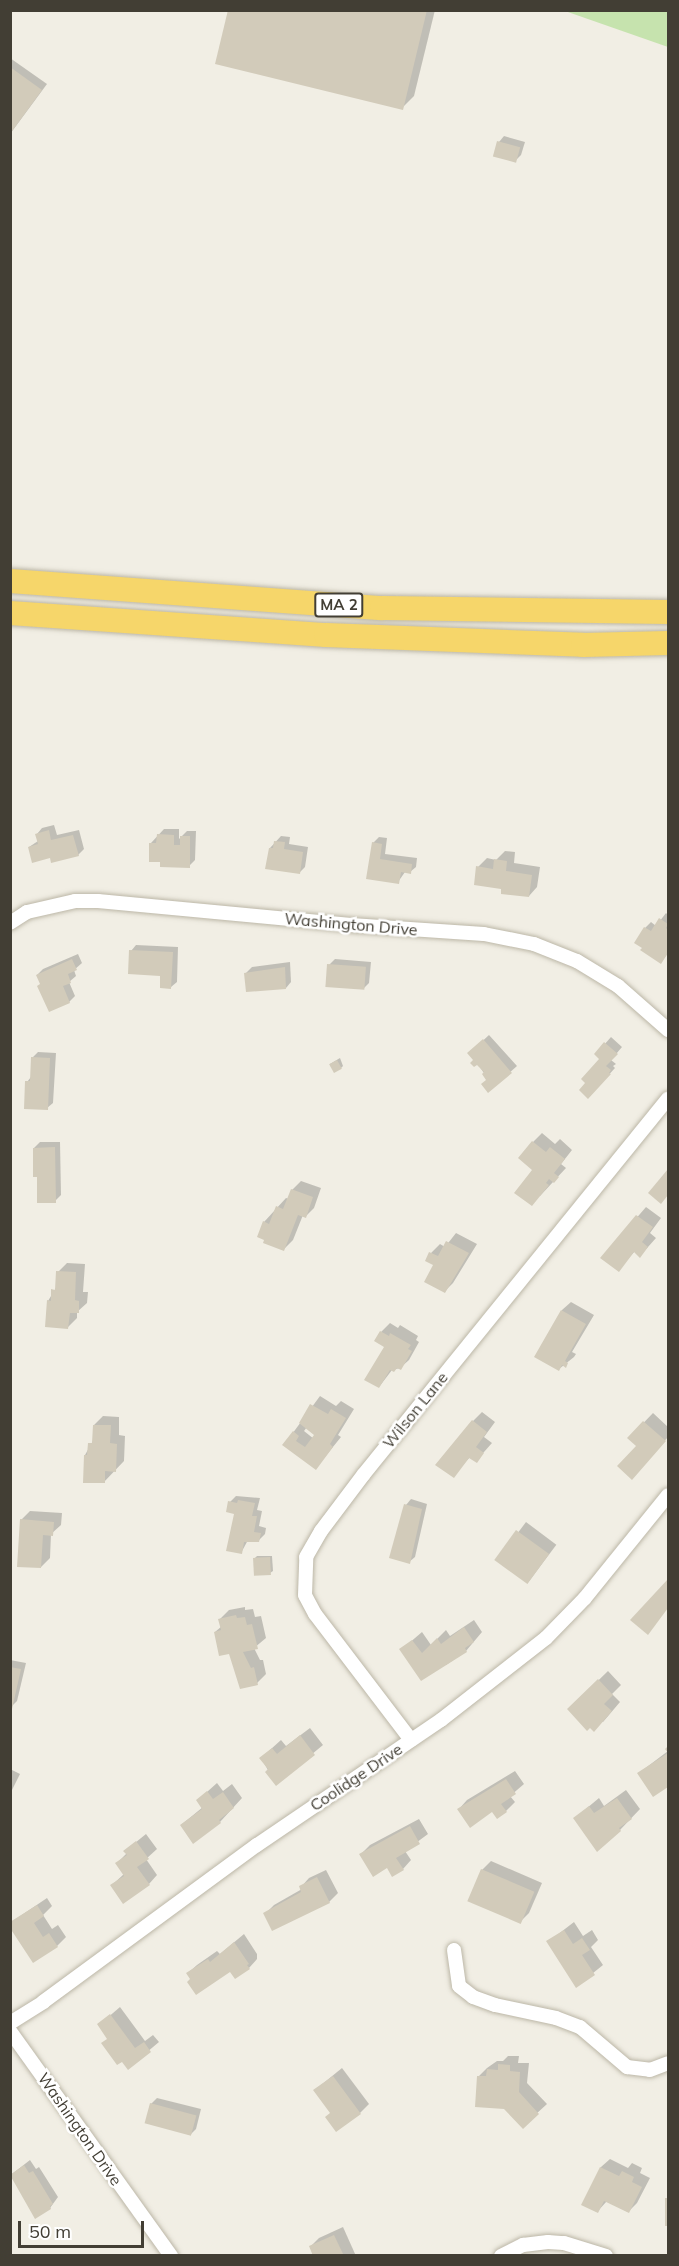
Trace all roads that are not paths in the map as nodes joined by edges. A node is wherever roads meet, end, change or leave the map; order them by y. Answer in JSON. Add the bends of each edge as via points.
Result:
{"nodes":[{"id":1,"x":10,"y":581,"type":"edge"},
{"id":2,"x":669,"y":612,"type":"edge"},
{"id":3,"x":10,"y":613,"type":"edge"},
{"id":4,"x":669,"y":643,"type":"edge"},
{"id":5,"x":10,"y":923,"type":"edge"},
{"id":6,"x":669,"y":1030,"type":"edge"},
{"id":7,"x":669,"y":1099,"type":"edge"},
{"id":8,"x":669,"y":1495,"type":"edge"},
{"id":9,"x":411,"y":1740,"type":"junction"},
{"id":10,"x":454,"y":1950,"type":"dead end"},
{"id":11,"x":10,"y":2023,"type":"edge"},
{"id":12,"x":10,"y":2031,"type":"edge"},
{"id":13,"x":669,"y":2063,"type":"edge"},
{"id":14,"x":171,"y":2256,"type":"edge"},
{"id":15,"x":501,"y":2256,"type":"edge"},
{"id":16,"x":606,"y":2256,"type":"edge"}],
"edges":[{"from":1,"to":2,"type":"highway","number":"MA 2","via":[[382,608]]},
{"from":3,"to":4,"type":"highway","number":"MA 2","via":[[338,635],[583,645]]},
{"from":5,"to":6,"type":"street","name":"Washington Drive","via":[[27,912],[75,901],[98,901],[484,934],[534,944],[577,961],[618,986]]},
{"from":7,"to":9,"type":"street","name":"Wilson Lane","via":[[364,1474],[306,1557],[305,1595],[315,1614]]},
{"from":8,"to":9,"type":"street","name":"Coolidge Drive","via":[[561,1624]]},
{"from":9,"to":11,"type":"street","name":"Coolidge Drive","via":[[257,1845]]},
{"from":10,"to":13,"type":"street","via":[[459,1986],[473,1997],[580,2027],[627,2067],[650,2070]]},
{"from":12,"to":14,"type":"street","name":"Washington Drive"},
{"from":15,"to":16,"type":"street","via":[[523,2245],[548,2241]]}]}
